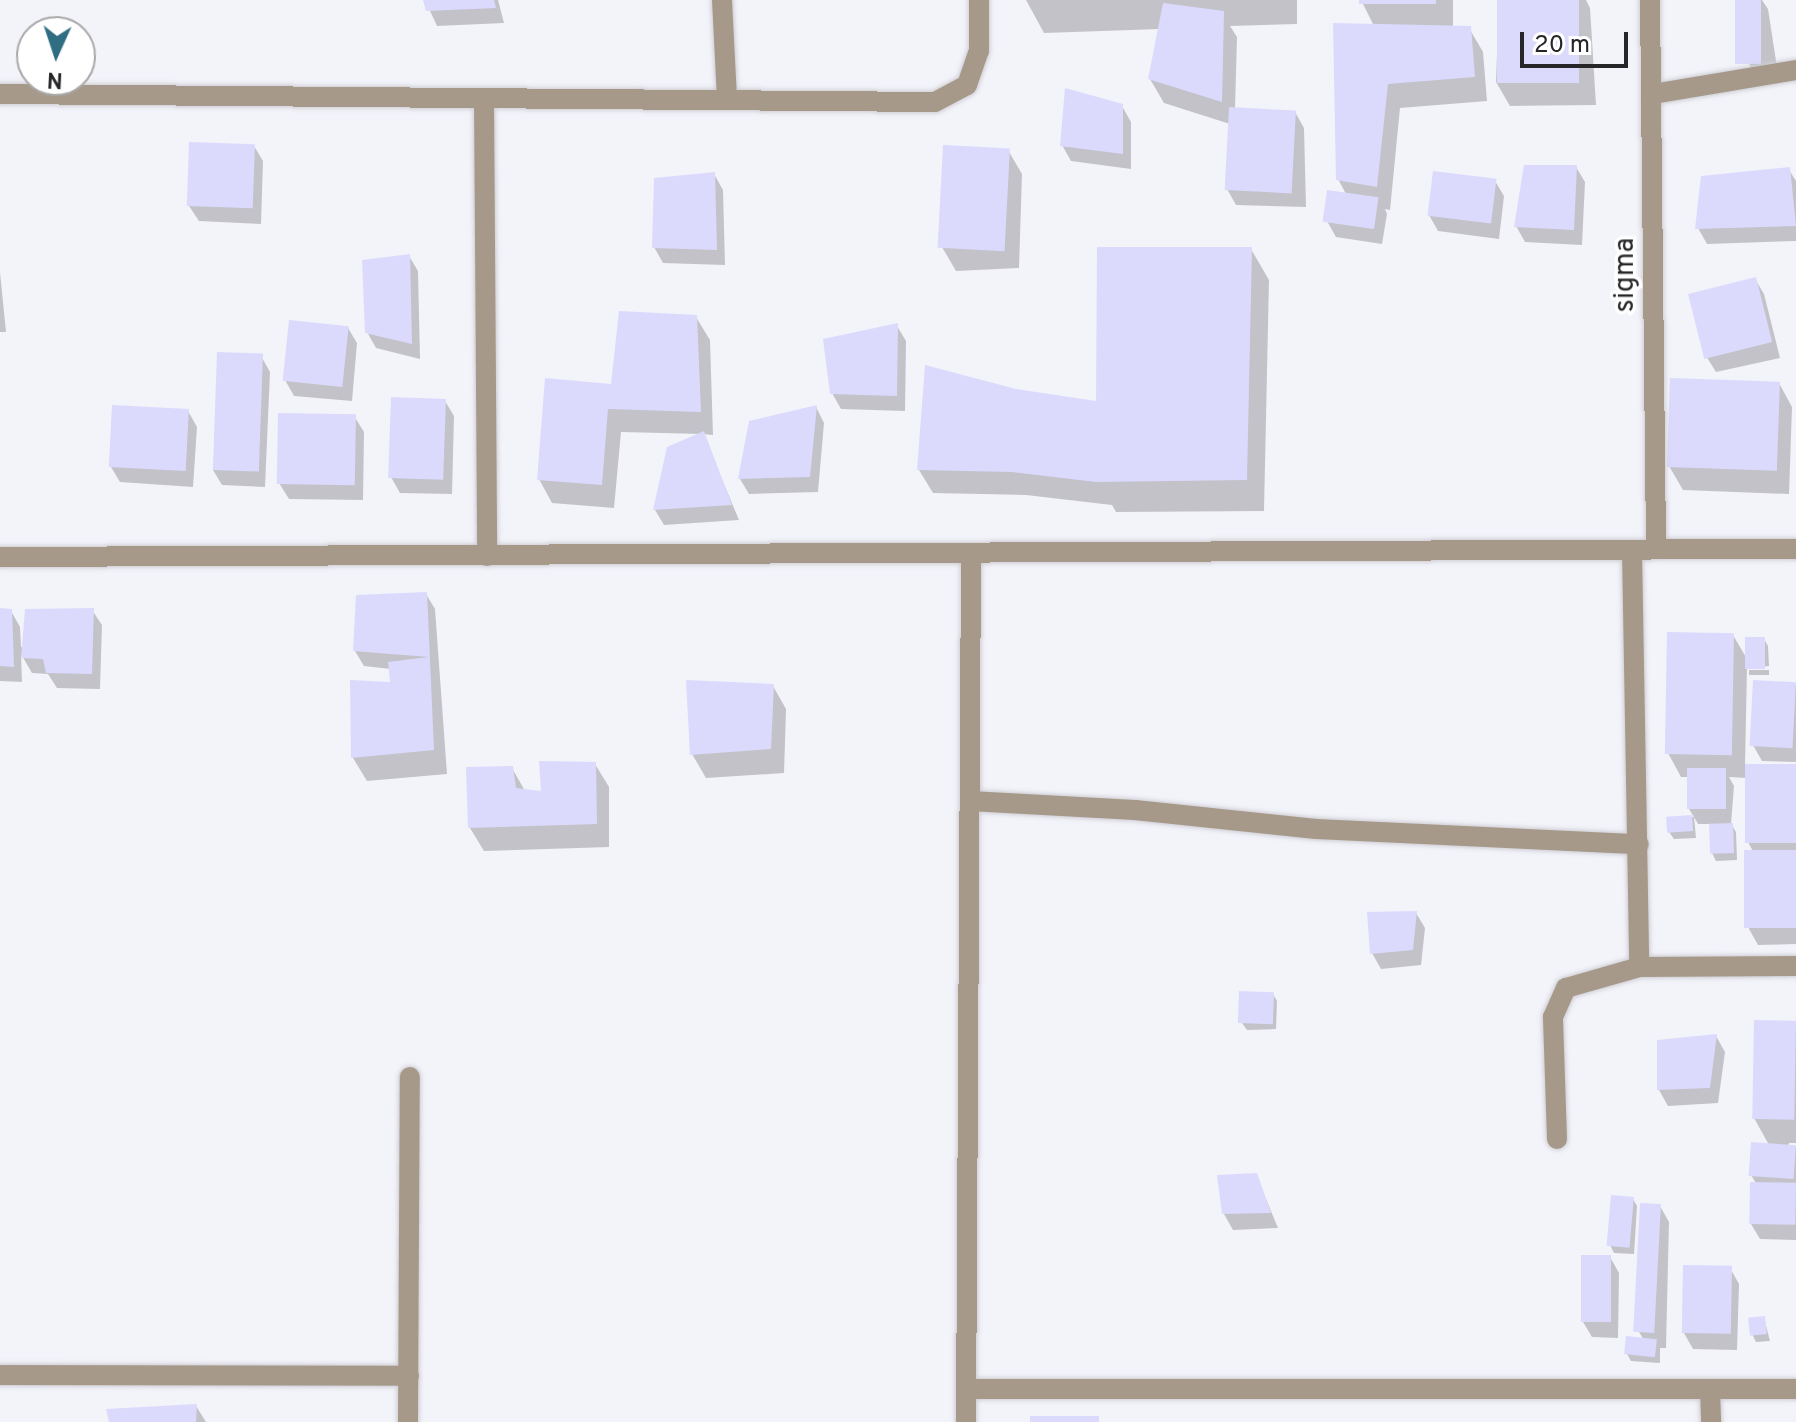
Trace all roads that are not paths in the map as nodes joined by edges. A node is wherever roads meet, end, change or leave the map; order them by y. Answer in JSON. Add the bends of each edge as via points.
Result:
{"nodes":[{"id":1,"x":722,"y":0,"type":"edge"},
{"id":2,"x":979,"y":0,"type":"edge"},
{"id":3,"x":1650,"y":0,"type":"edge"},
{"id":4,"x":1796,"y":70,"type":"edge"},
{"id":5,"x":0,"y":94,"type":"edge"},
{"id":6,"x":1653,"y":94,"type":"junction"},
{"id":7,"x":484,"y":98,"type":"junction"},
{"id":8,"x":727,"y":100,"type":"junction"},
{"id":9,"x":1656,"y":549,"type":"junction"},
{"id":10,"x":1796,"y":549,"type":"edge"},
{"id":11,"x":1632,"y":550,"type":"junction"},
{"id":12,"x":971,"y":553,"type":"junction"},
{"id":13,"x":487,"y":556,"type":"junction"},
{"id":14,"x":0,"y":557,"type":"edge"},
{"id":15,"x":970,"y":801,"type":"junction"},
{"id":16,"x":1639,"y":844,"type":"junction"},
{"id":17,"x":1796,"y":966,"type":"edge"},
{"id":18,"x":1639,"y":967,"type":"junction"},
{"id":19,"x":410,"y":1077,"type":"dead end"},
{"id":20,"x":1557,"y":1139,"type":"dead end"},
{"id":21,"x":0,"y":1375,"type":"edge"},
{"id":22,"x":409,"y":1376,"type":"junction"},
{"id":23,"x":966,"y":1389,"type":"junction"},
{"id":24,"x":1796,"y":1389,"type":"edge"},
{"id":25,"x":1710,"y":1390,"type":"junction"},
{"id":26,"x":408,"y":1422,"type":"edge"},
{"id":27,"x":966,"y":1422,"type":"edge"},
{"id":28,"x":1711,"y":1422,"type":"edge"}],
"edges":[{"from":1,"to":8,"type":"street"},
{"from":2,"to":8,"type":"street","via":[[979,51],[967,85],[935,102]]},
{"from":3,"to":6,"type":"street","name":"sigma"},
{"from":4,"to":6,"type":"street"},
{"from":5,"to":7,"type":"street"},
{"from":6,"to":9,"type":"street","name":"sigma"},
{"from":7,"to":8,"type":"street"},
{"from":7,"to":13,"type":"street"},
{"from":9,"to":10,"type":"street"},
{"from":9,"to":11,"type":"street"},
{"from":11,"to":12,"type":"street"},
{"from":11,"to":16,"type":"street"},
{"from":12,"to":13,"type":"street"},
{"from":12,"to":15,"type":"street"},
{"from":13,"to":14,"type":"street"},
{"from":15,"to":16,"type":"street","via":[[1135,810],[1316,829]]},
{"from":15,"to":23,"type":"street"},
{"from":16,"to":18,"type":"street"},
{"from":17,"to":18,"type":"street"},
{"from":18,"to":20,"type":"street","via":[[1566,988],[1553,1017]]},
{"from":19,"to":22,"type":"street"},
{"from":21,"to":22,"type":"street"},
{"from":22,"to":26,"type":"street"},
{"from":23,"to":25,"type":"street"},
{"from":23,"to":27,"type":"street"},
{"from":24,"to":25,"type":"street"},
{"from":25,"to":28,"type":"street"}]}
